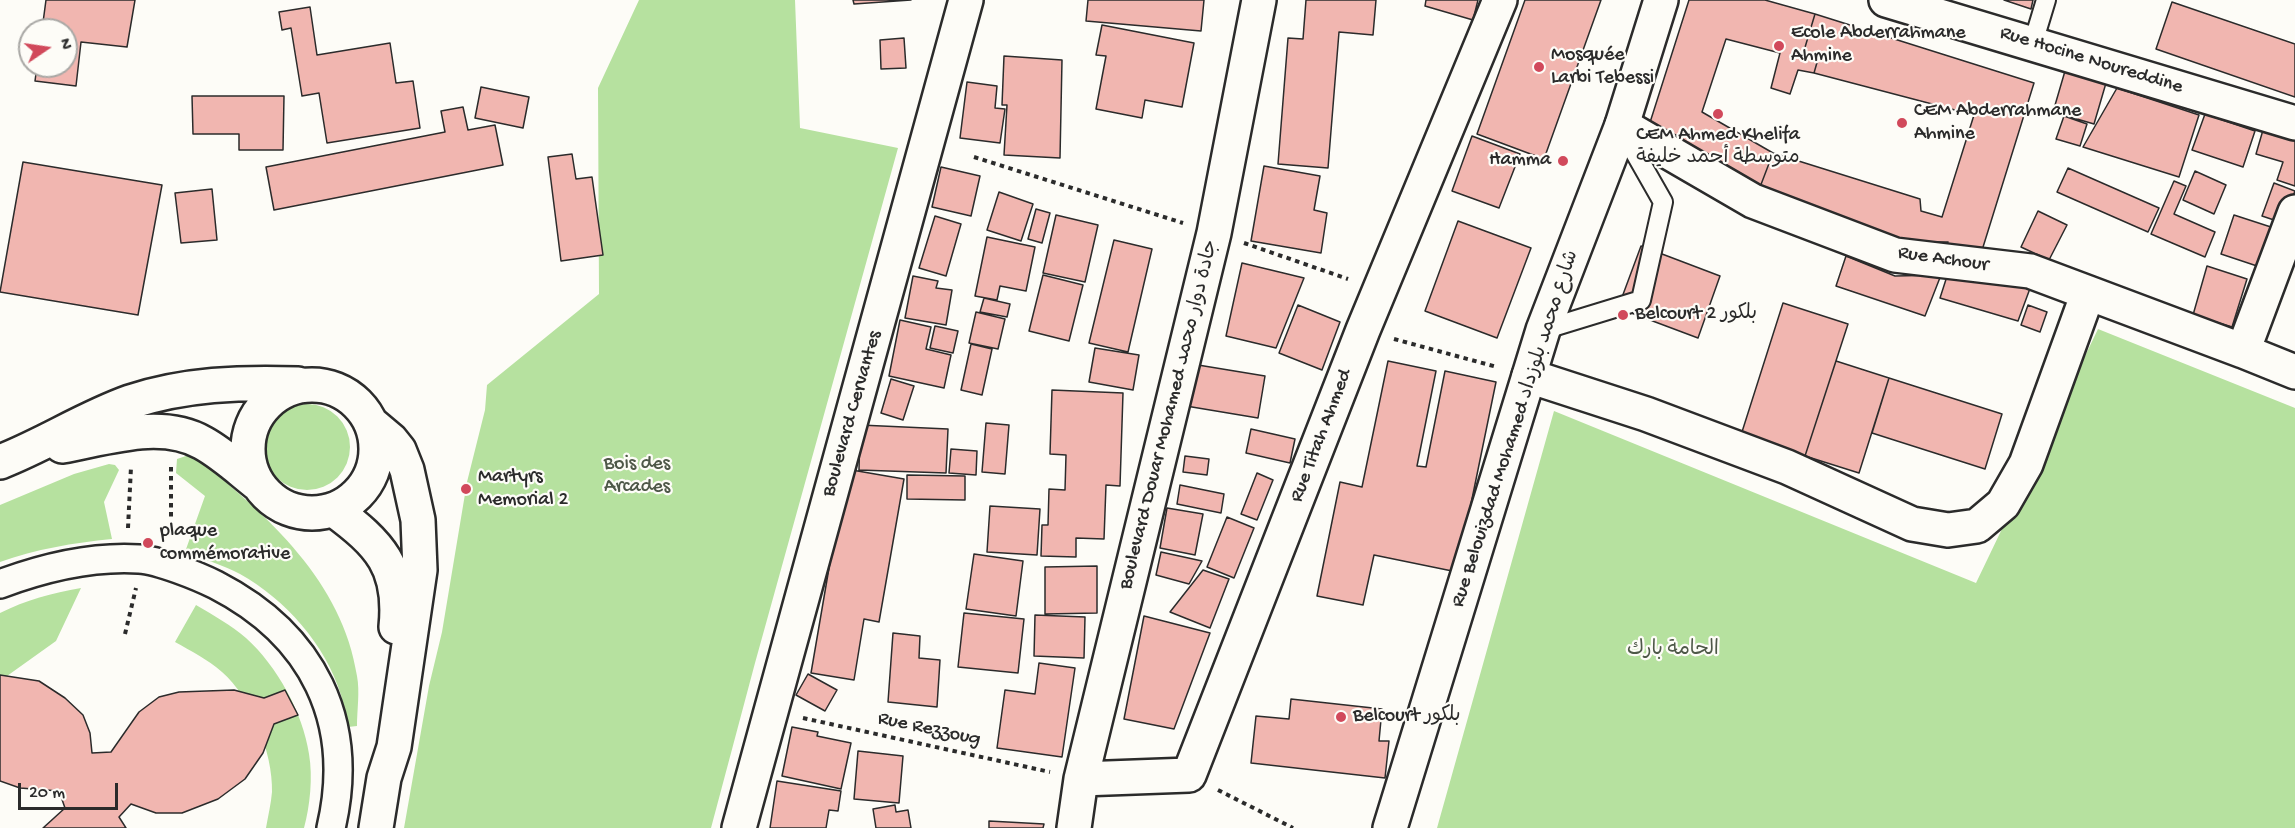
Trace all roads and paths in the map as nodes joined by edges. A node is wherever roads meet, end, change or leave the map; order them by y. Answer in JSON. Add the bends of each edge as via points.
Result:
{"nodes":[{"id":1,"x":966,"y":0,"type":"edge"},
{"id":2,"x":1259,"y":0,"type":"edge"},
{"id":3,"x":1500,"y":0,"type":"edge"},
{"id":4,"x":1661,"y":0,"type":"edge"},
{"id":5,"x":1886,"y":0,"type":"edge"},
{"id":6,"x":2046,"y":0,"type":"edge"},
{"id":7,"x":2033,"y":43,"type":"junction"},
{"id":8,"x":2295,"y":123,"type":"edge"},
{"id":9,"x":1621,"y":126,"type":"junction"},
{"id":10,"x":974,"y":157,"type":"dead end"},
{"id":11,"x":2295,"y":212,"type":"edge"},
{"id":12,"x":1214,"y":233,"type":"junction"},
{"id":13,"x":1380,"y":290,"type":"junction"},
{"id":14,"x":2088,"y":293,"type":"junction"},
{"id":15,"x":1363,"y":330,"type":"junction"},
{"id":16,"x":1543,"y":330,"type":"junction"},
{"id":17,"x":2243,"y":351,"type":"junction"},
{"id":18,"x":2295,"y":372,"type":"edge"},
{"id":19,"x":1529,"y":376,"type":"junction"},
{"id":20,"x":303,"y":384,"type":"junction"},
{"id":21,"x":372,"y":424,"type":"junction"},
{"id":22,"x":171,"y":432,"type":"junction"},
{"id":23,"x":132,"y":433,"type":"junction"},
{"id":24,"x":12,"y":458,"type":"edge"},
{"id":25,"x":259,"y":484,"type":"junction"},
{"id":26,"x":334,"y":510,"type":"junction"},
{"id":27,"x":125,"y":559,"type":"junction"},
{"id":28,"x":171,"y":568,"type":"junction"},
{"id":29,"x":0,"y":584,"type":"edge"},
{"id":30,"x":137,"y":584,"type":"dead end"},
{"id":31,"x":125,"y":634,"type":"dead end"},
{"id":32,"x":770,"y":711,"type":"junction"},
{"id":33,"x":1189,"y":775,"type":"junction"},
{"id":34,"x":384,"y":778,"type":"junction"},
{"id":35,"x":1081,"y":779,"type":"junction"},
{"id":36,"x":331,"y":828,"type":"edge"},
{"id":37,"x":376,"y":828,"type":"edge"},
{"id":38,"x":739,"y":828,"type":"edge"},
{"id":39,"x":1074,"y":828,"type":"edge"},
{"id":40,"x":1293,"y":828,"type":"edge"},
{"id":41,"x":1390,"y":828,"type":"edge"}],
"edges":[{"from":1,"to":32,"type":"street","name":"Boulevard Cervantes"},
{"from":2,"to":12,"type":"street","name":"Boulevard Douar Mohamed جادة دوار محمد"},
{"from":3,"to":13,"type":"street","name":"Rue Titah Ahmed"},
{"from":4,"to":9,"type":"street","name":"Rue Belouizdad Mohamed شارع محمد بلوزداد"},
{"from":5,"to":7,"type":"street","name":"Rue Hocine Noureddine"},
{"from":6,"to":7,"type":"lane"},
{"from":7,"to":8,"type":"street","name":"Rue Hocine Noureddine"},
{"from":9,"to":14,"type":"street","name":"Rue Achour","via":[[1753,201],[1895,255],[2030,272]]},
{"from":9,"to":16,"type":"street","name":"Rue Belouizdad Mohamed شارع محمد بلوزداد"},
{"from":9,"to":16,"type":"lane","via":[[1663,202],[1641,300]]},
{"from":10,"to":12,"type":"path"},
{"from":11,"to":17,"type":"street"},
{"from":12,"to":13,"type":"path"},
{"from":12,"to":35,"type":"street","name":"Boulevard Douar Mohamed جادة دوار محمد"},
{"from":13,"to":15,"type":"street","name":"Rue Titah Ahmed"},
{"from":14,"to":17,"type":"street","name":"Rue Achour"},
{"from":14,"to":19,"type":"street","via":[[2026,464],[2003,504],[1977,526],[1948,530],[1912,524],[1776,463],[1646,414]]},
{"from":15,"to":19,"type":"path"},
{"from":15,"to":33,"type":"street","name":"Rue Titah Ahmed"},
{"from":16,"to":19,"type":"street","name":"Rue Belouizdad Mohamed شارع محمد بلوزداد"},
{"from":17,"to":18,"type":"street","name":"Rue Achour"},
{"from":19,"to":41,"type":"street","name":"Rue Belouizdad Mohamed شارع محمد بلوزداد"},
{"from":20,"to":21,"type":"street","via":[[345,392],[361,406]]},
{"from":20,"to":24,"type":"street","via":[[218,384],[130,402]]},
{"from":20,"to":25,"type":"street","via":[[270,400],[250,431],[251,468]]},
{"from":21,"to":26,"type":"street","via":[[377,444],[375,465],[352,500]]},
{"from":21,"to":34,"type":"street","via":[[399,450],[407,470],[418,520],[420,570],[394,747]]},
{"from":22,"to":23,"type":"street"},
{"from":22,"to":25,"type":"street","via":[[204,443]]},
{"from":22,"to":28,"type":"path"},
{"from":23,"to":24,"type":"street"},
{"from":23,"to":27,"type":"path"},
{"from":25,"to":26,"type":"street","via":[[284,507],[317,513]]},
{"from":26,"to":34,"type":"street","via":[[378,548],[394,579],[397,617],[382,740]]},
{"from":27,"to":28,"type":"street","via":[[141,559]]},
{"from":27,"to":29,"type":"street","via":[[36,570]]},
{"from":28,"to":36,"type":"street","via":[[237,596],[272,623],[304,657],[322,687],[339,759]]},
{"from":30,"to":31,"type":"path"},
{"from":32,"to":35,"type":"path","name":"Rue Rezzoug"},
{"from":32,"to":38,"type":"street","name":"Boulevard Cervantes"},
{"from":33,"to":35,"type":"street"},
{"from":33,"to":40,"type":"path"},
{"from":34,"to":37,"type":"street"},
{"from":35,"to":39,"type":"street","name":"Boulevard Douar Mohamed جادة دوار محمد"}]}
